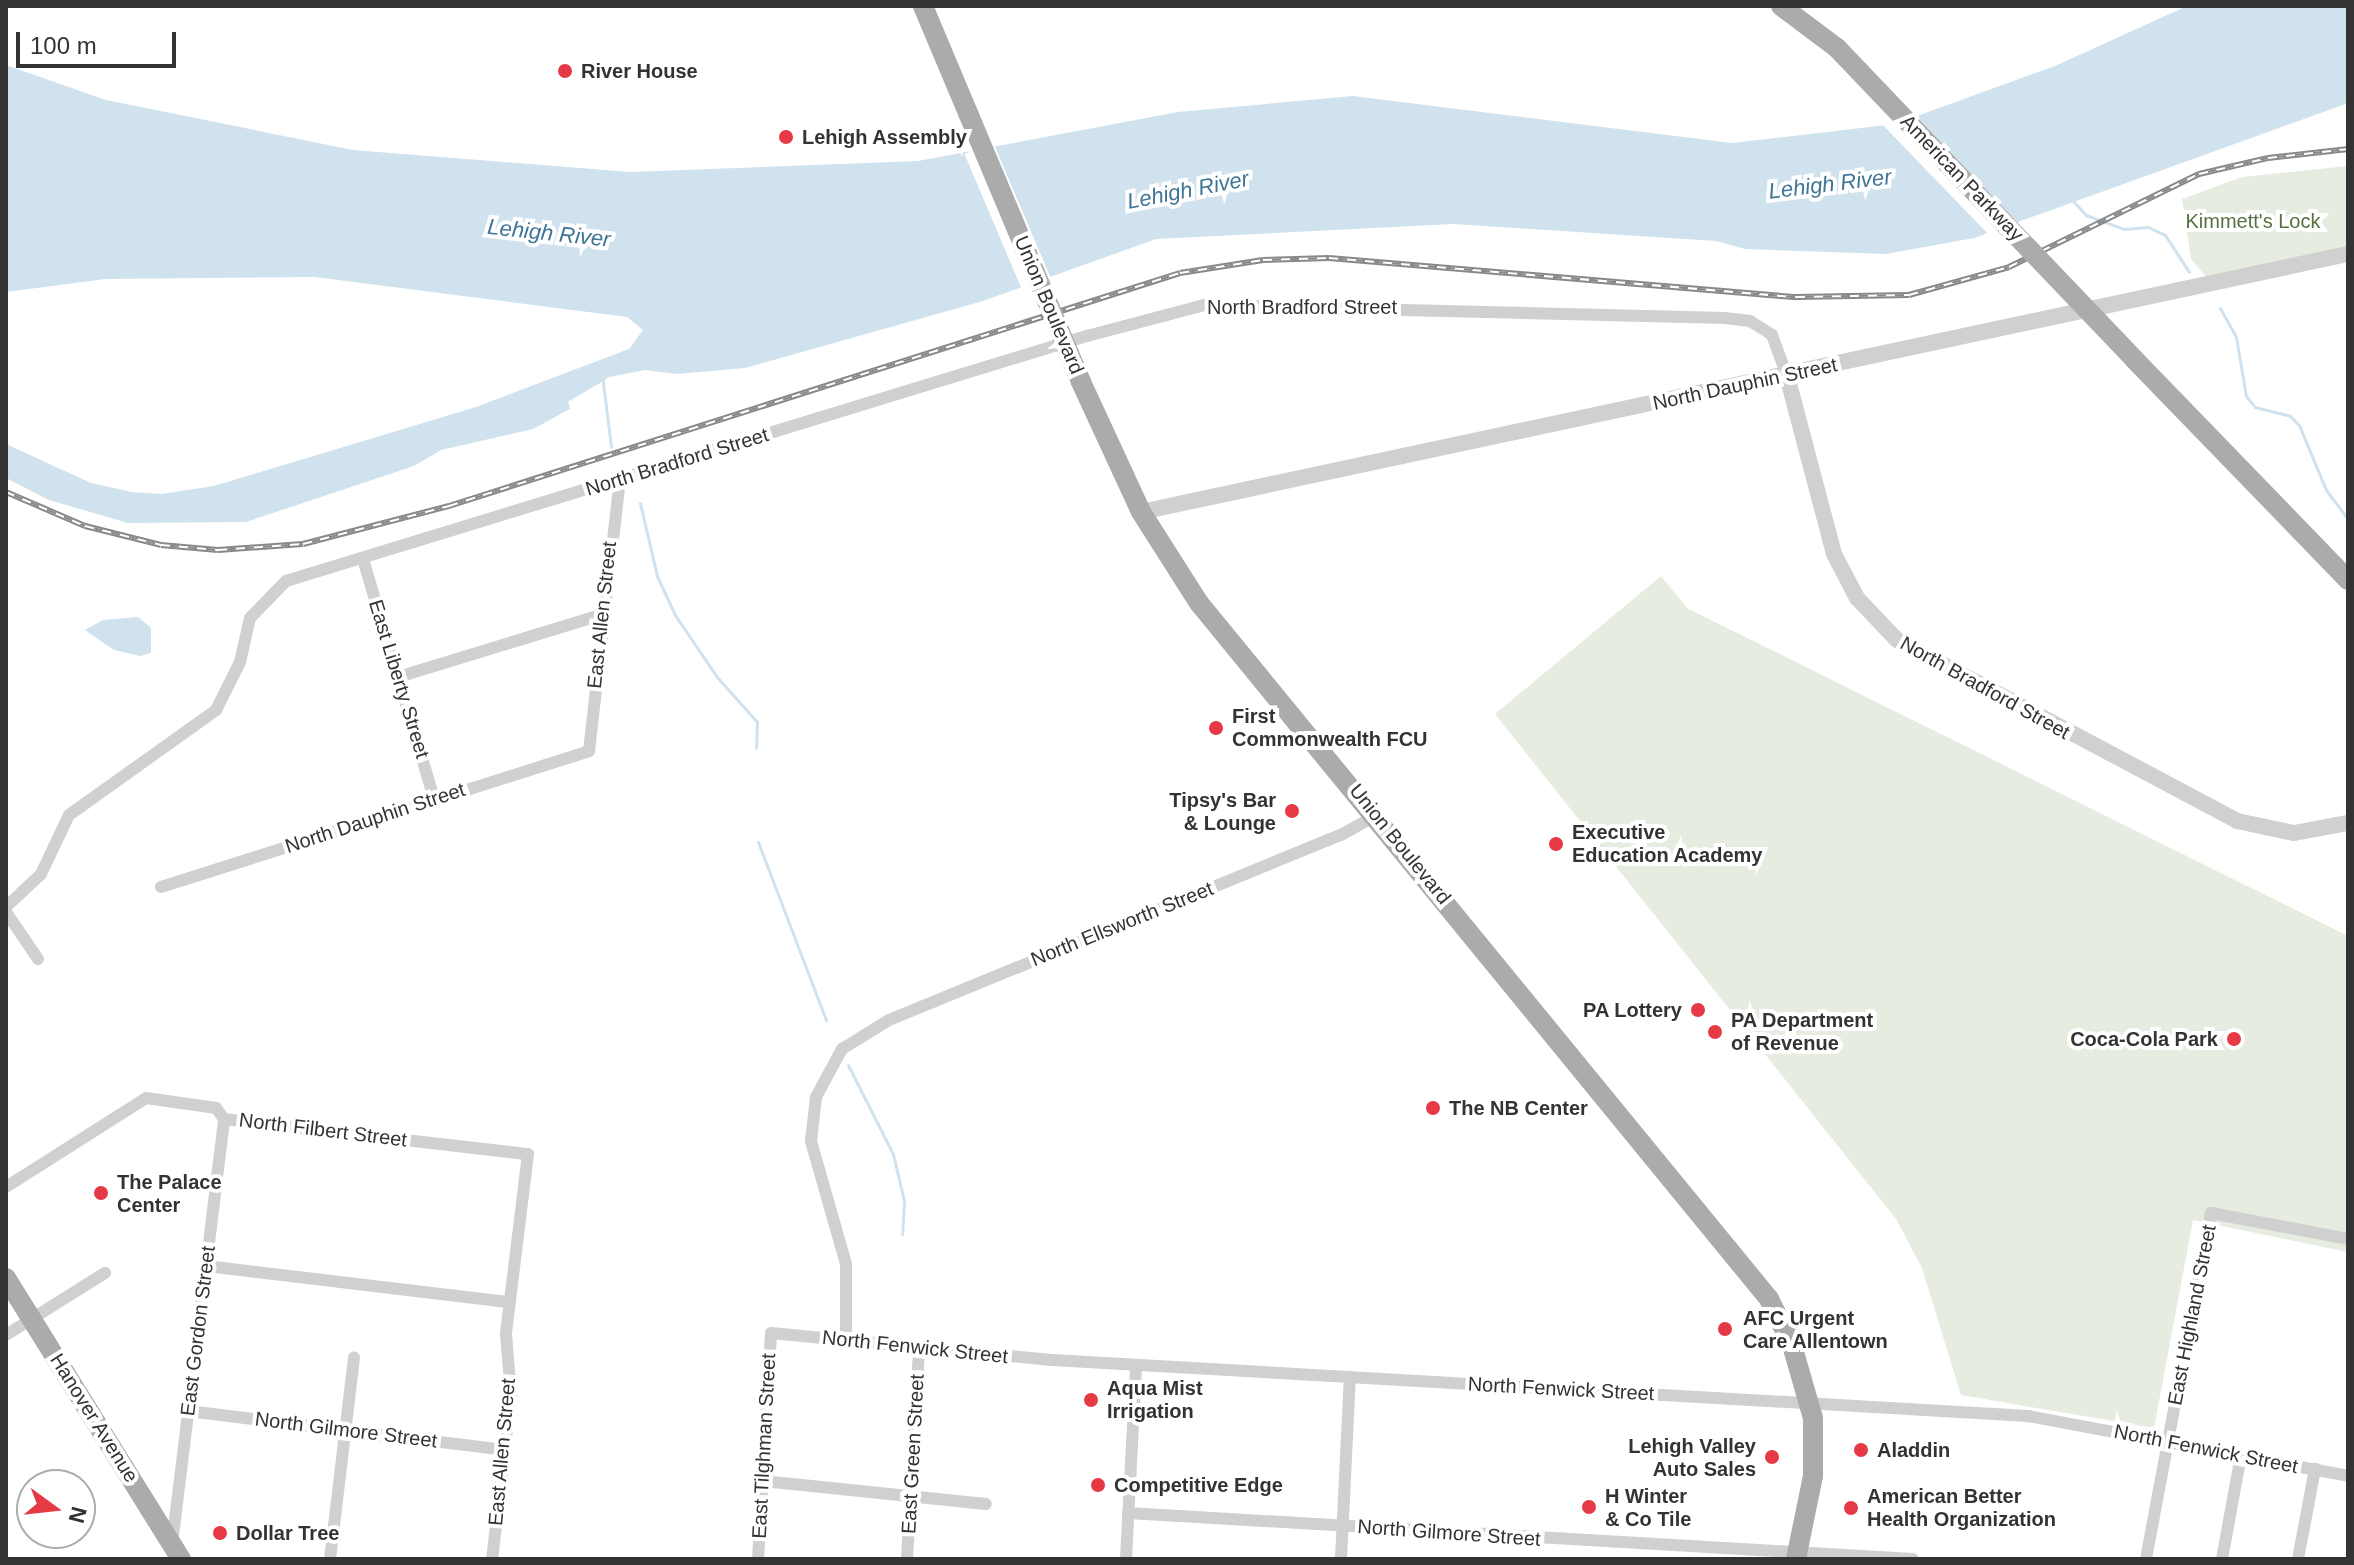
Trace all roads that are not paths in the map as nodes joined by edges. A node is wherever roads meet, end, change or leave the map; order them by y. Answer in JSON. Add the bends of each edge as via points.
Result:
{"nodes":[{"id":1,"x":923,"y":6,"type":"edge"},
{"id":2,"x":1781,"y":6,"type":"edge"},
{"id":3,"x":2348,"y":254,"type":"edge"},
{"id":4,"x":1787,"y":376,"type":"junction"},
{"id":5,"x":620,"y":480,"type":"junction"},
{"id":6,"x":1141,"y":512,"type":"junction"},
{"id":7,"x":363,"y":559,"type":"junction"},
{"id":8,"x":2348,"y":580,"type":"edge"},
{"id":9,"x":601,"y":615,"type":"junction"},
{"id":10,"x":398,"y":677,"type":"junction"},
{"id":11,"x":589,"y":751,"type":"joint"},
{"id":12,"x":434,"y":799,"type":"junction"},
{"id":13,"x":1377,"y":815,"type":"junction"},
{"id":14,"x":2348,"y":823,"type":"edge"},
{"id":15,"x":161,"y":887,"type":"dead end"},
{"id":16,"x":6,"y":910,"type":"edge"},
{"id":17,"x":38,"y":959,"type":"dead end"},
{"id":18,"x":224,"y":1119,"type":"junction"},
{"id":19,"x":528,"y":1154,"type":"joint"},
{"id":20,"x":6,"y":1187,"type":"edge"},
{"id":21,"x":2348,"y":1239,"type":"edge"},
{"id":22,"x":206,"y":1266,"type":"junction"},
{"id":23,"x":105,"y":1273,"type":"dead end"},
{"id":24,"x":6,"y":1278,"type":"edge"},
{"id":25,"x":510,"y":1302,"type":"junction"},
{"id":26,"x":32,"y":1319,"type":"junction"},
{"id":27,"x":771,"y":1333,"type":"joint"},
{"id":28,"x":6,"y":1335,"type":"edge"},
{"id":29,"x":846,"y":1341,"type":"junction"},
{"id":30,"x":919,"y":1349,"type":"junction"},
{"id":31,"x":354,"y":1357,"type":"dead end"},
{"id":32,"x":1136,"y":1365,"type":"junction"},
{"id":33,"x":1350,"y":1377,"type":"junction"},
{"id":34,"x":1810,"y":1404,"type":"junction"},
{"id":35,"x":188,"y":1411,"type":"junction"},
{"id":36,"x":346,"y":1430,"type":"junction"},
{"id":37,"x":2168,"y":1442,"type":"junction"},
{"id":38,"x":505,"y":1450,"type":"junction"},
{"id":39,"x":2241,"y":1455,"type":"junction"},
{"id":40,"x":2315,"y":1469,"type":"junction"},
{"id":41,"x":2348,"y":1476,"type":"edge"},
{"id":42,"x":763,"y":1481,"type":"junction"},
{"id":43,"x":911,"y":1499,"type":"junction"},
{"id":44,"x":986,"y":1504,"type":"dead end"},
{"id":45,"x":1128,"y":1513,"type":"junction"},
{"id":46,"x":1342,"y":1526,"type":"junction"},
{"id":47,"x":176,"y":1551,"type":"edge"},
{"id":48,"x":1796,"y":1557,"type":"edge"},
{"id":49,"x":330,"y":1559,"type":"edge"},
{"id":50,"x":492,"y":1559,"type":"edge"},
{"id":51,"x":758,"y":1559,"type":"edge"},
{"id":52,"x":907,"y":1559,"type":"edge"},
{"id":53,"x":1126,"y":1559,"type":"edge"},
{"id":54,"x":1341,"y":1559,"type":"edge"},
{"id":55,"x":1913,"y":1559,"type":"edge"},
{"id":56,"x":2146,"y":1559,"type":"edge"},
{"id":57,"x":2222,"y":1559,"type":"edge"},
{"id":58,"x":2298,"y":1559,"type":"edge"}],
"edges":[{"from":1,"to":6,"type":"main road","name":"Union Boulevard","bridge":true},
{"from":2,"to":8,"type":"main road","name":"American Parkway","bridge":true,"via":[[1848,59]]},
{"from":3,"to":4,"type":"street","name":"North Dauphin Street"},
{"from":4,"to":5,"type":"street","name":"North Bradford Street","via":[[1772,335],[1743,319],[1204,305]]},
{"from":4,"to":6,"type":"street","name":"North Dauphin Street"},
{"from":4,"to":14,"type":"street","name":"North Bradford Street","via":[[1834,554],[1857,598],[1897,640],[2237,821],[2294,833]]},
{"from":5,"to":7,"type":"street","name":"North Bradford Street"},
{"from":5,"to":9,"type":"street","name":"East Allen Street"},
{"from":6,"to":13,"type":"main road","name":"Union Boulevard","via":[[1237,652]]},
{"from":7,"to":10,"type":"street","name":"East Liberty Street"},
{"from":7,"to":16,"type":"street","name":"North Bradford Street","via":[[293,578],[266,596],[250,618],[233,681],[216,710],[69,815],[41,874]]},
{"from":9,"to":10,"type":"street"},
{"from":9,"to":11,"type":"street","name":"East Allen Street"},
{"from":10,"to":12,"type":"street","name":"East Liberty Street"},
{"from":11,"to":12,"type":"street","name":"North Dauphin Street"},
{"from":12,"to":15,"type":"street","name":"North Dauphin Street"},
{"from":13,"to":29,"type":"street","name":"North Ellsworth Street","via":[[1341,835],[867,1032],[829,1067],[813,1115],[813,1158],[849,1283]]},
{"from":13,"to":34,"type":"main road","name":"Union Boulevard","via":[[1769,1299],[1792,1345]]},
{"from":16,"to":17,"type":"street"},
{"from":18,"to":19,"type":"street","name":"North Filbert Street"},
{"from":18,"to":20,"type":"street","name":"North Filbert Street","via":[[216,1108],[137,1100]]},
{"from":18,"to":22,"type":"street","name":"East Gordon Street"},
{"from":19,"to":25,"type":"street","name":"East Allen Street"},
{"from":21,"to":37,"type":"street","name":"East Highland Street","via":[[2211,1213]]},
{"from":22,"to":25,"type":"street"},
{"from":22,"to":35,"type":"street","name":"East Gordon Street"},
{"from":23,"to":26,"type":"street"},
{"from":24,"to":26,"type":"main road","name":"Hanover Avenue"},
{"from":25,"to":38,"type":"street","name":"East Allen Street","via":[[506,1347],[511,1396]]},
{"from":26,"to":28,"type":"street"},
{"from":26,"to":47,"type":"main road","name":"Hanover Avenue"},
{"from":27,"to":29,"type":"street","name":"North Fenwick Street"},
{"from":27,"to":42,"type":"street","name":"East Tilghman Street"},
{"from":29,"to":30,"type":"street","name":"North Fenwick Street"},
{"from":30,"to":32,"type":"street","name":"North Fenwick Street"},
{"from":30,"to":43,"type":"street","name":"East Green Street"},
{"from":31,"to":36,"type":"street"},
{"from":32,"to":33,"type":"street","name":"North Fenwick Street"},
{"from":32,"to":45,"type":"street"},
{"from":33,"to":34,"type":"street","name":"North Fenwick Street"},
{"from":33,"to":46,"type":"street"},
{"from":34,"to":37,"type":"street","name":"North Fenwick Street","via":[[2028,1416]]},
{"from":34,"to":48,"type":"main road","name":"Union Boulevard","via":[[1813,1476]]},
{"from":35,"to":36,"type":"street","name":"North Gilmore Street"},
{"from":35,"to":47,"type":"street","name":"East Gordon Street"},
{"from":36,"to":38,"type":"street","name":"North Gilmore Street"},
{"from":36,"to":49,"type":"street"},
{"from":37,"to":39,"type":"street","name":"North Fenwick Street"},
{"from":37,"to":56,"type":"street","name":"East Highland Street"},
{"from":38,"to":50,"type":"street","name":"East Allen Street"},
{"from":39,"to":40,"type":"street","name":"North Fenwick Street"},
{"from":39,"to":57,"type":"street"},
{"from":40,"to":41,"type":"street","name":"North Fenwick Street"},
{"from":40,"to":58,"type":"street"},
{"from":42,"to":43,"type":"street"},
{"from":42,"to":51,"type":"street","name":"East Tilghman Street"},
{"from":43,"to":44,"type":"street"},
{"from":43,"to":52,"type":"street","name":"East Green Street"},
{"from":45,"to":46,"type":"street","name":"North Gilmore Street"},
{"from":45,"to":53,"type":"street"},
{"from":46,"to":48,"type":"street","name":"North Gilmore Street"},
{"from":46,"to":54,"type":"street"},
{"from":48,"to":55,"type":"street","name":"North Gilmore Street"}]}
